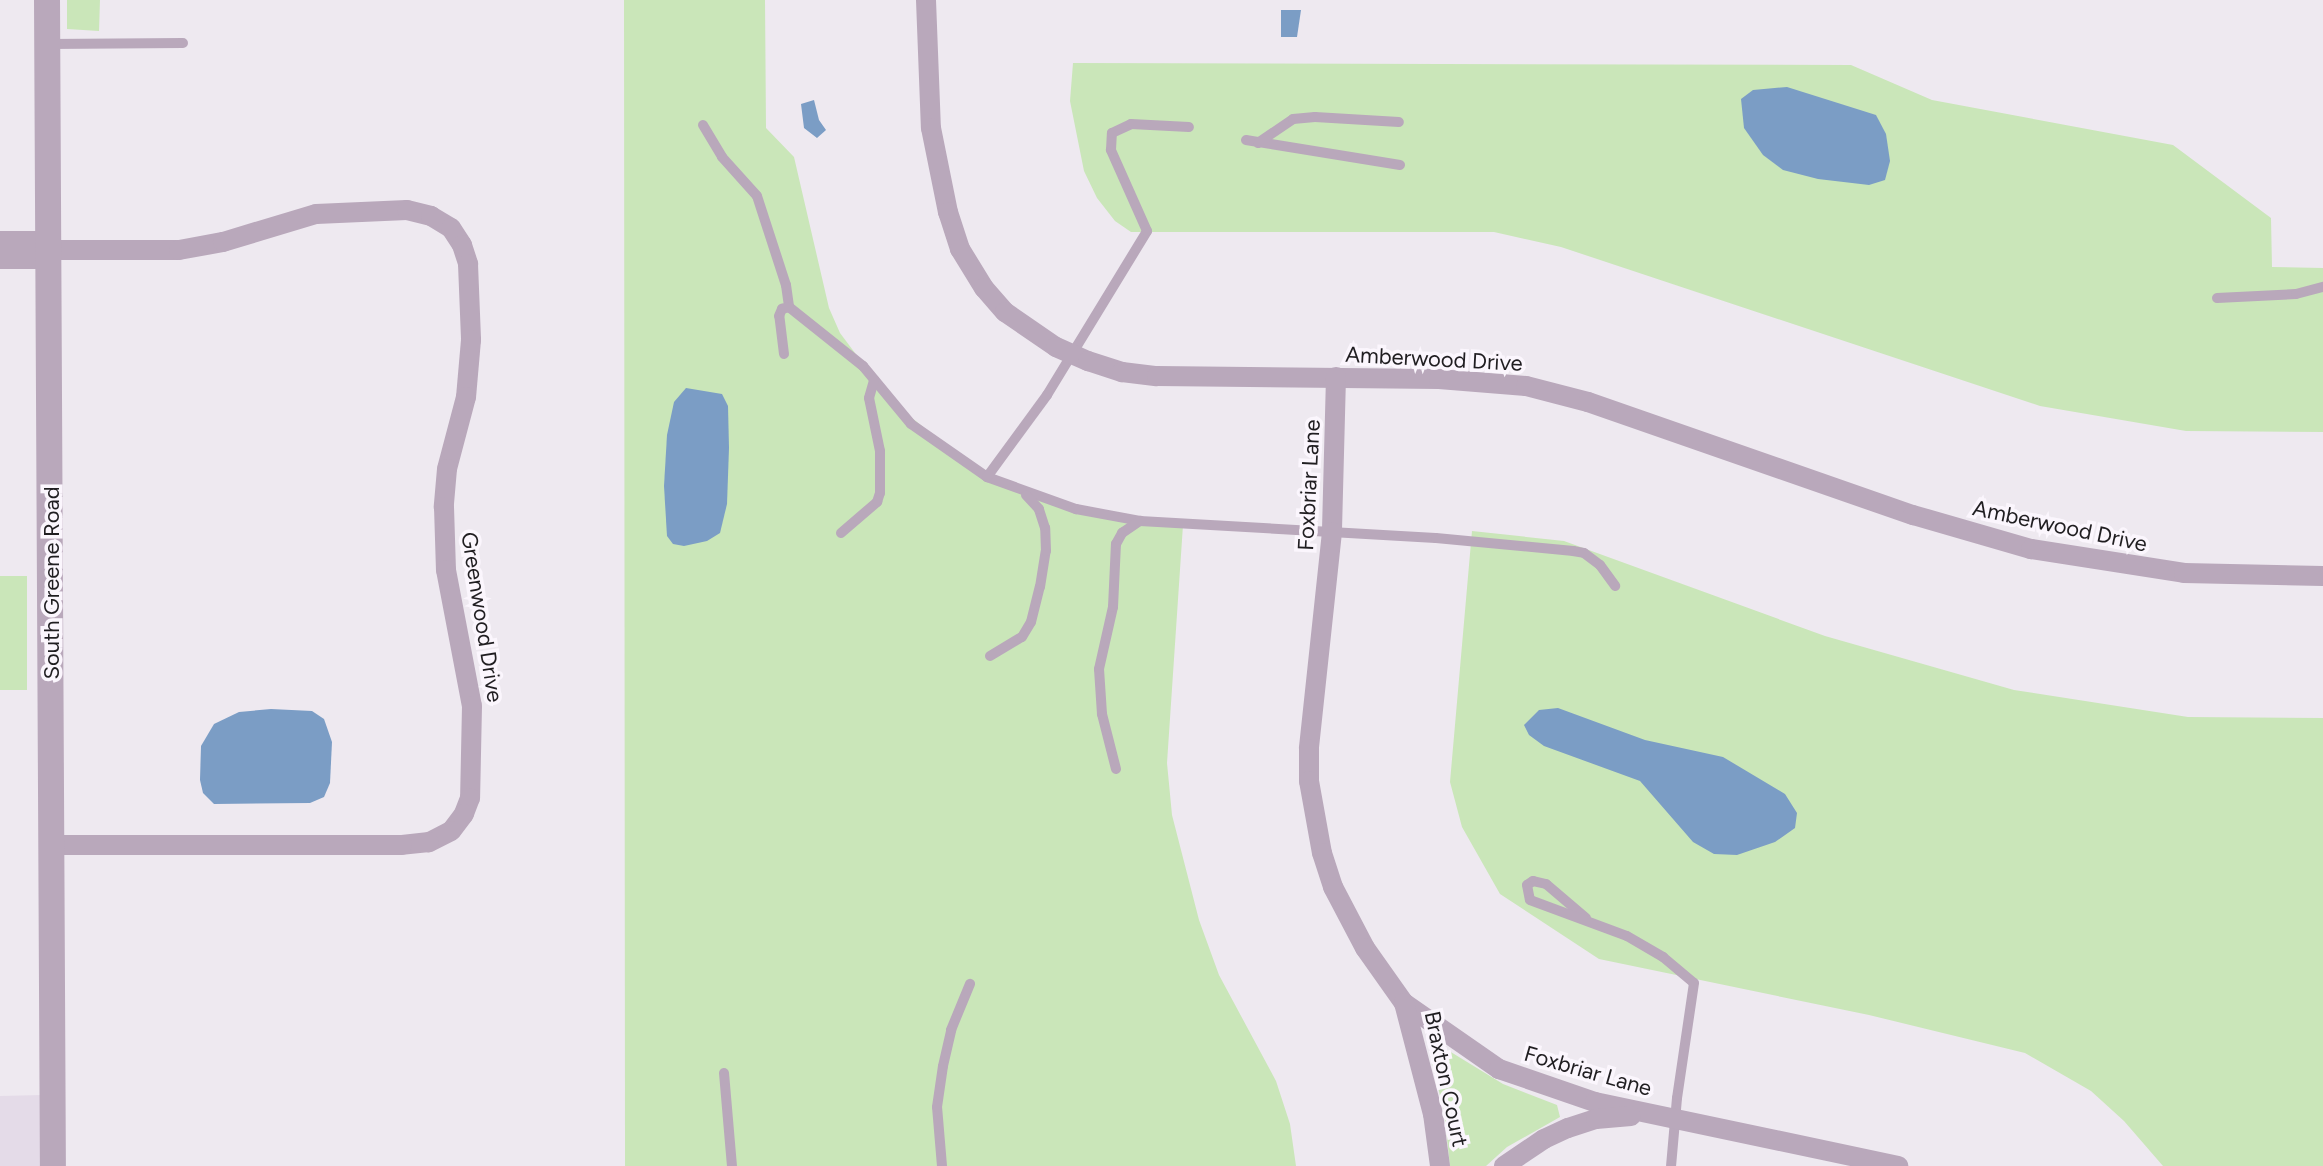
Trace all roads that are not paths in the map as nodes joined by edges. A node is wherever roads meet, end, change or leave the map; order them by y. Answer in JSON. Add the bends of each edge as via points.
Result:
{"nodes":[{"id":1,"x":47,"y":0,"type":"edge"},
{"id":2,"x":926,"y":0,"type":"edge"},
{"id":3,"x":183,"y":43,"type":"dead end"},
{"id":4,"x":48,"y":44,"type":"junction"},
{"id":5,"x":1399,"y":122,"type":"dead end"},
{"id":6,"x":703,"y":125,"type":"dead end"},
{"id":7,"x":1189,"y":127,"type":"dead end"},
{"id":8,"x":1246,"y":140,"type":"dead end"},
{"id":9,"x":1258,"y":143,"type":"junction"},
{"id":10,"x":1400,"y":165,"type":"dead end"},
{"id":11,"x":0,"y":241,"type":"edge"},
{"id":12,"x":50,"y":250,"type":"junction"},
{"id":13,"x":0,"y":259,"type":"edge"},
{"id":14,"x":2323,"y":287,"type":"edge"},
{"id":15,"x":2217,"y":298,"type":"dead end"},
{"id":16,"x":789,"y":307,"type":"junction"},
{"id":17,"x":784,"y":354,"type":"dead end"},
{"id":18,"x":1070,"y":354,"type":"junction"},
{"id":19,"x":1336,"y":377,"type":"junction"},
{"id":20,"x":874,"y":380,"type":"junction"},
{"id":21,"x":987,"y":477,"type":"junction"},
{"id":22,"x":1017,"y":490,"type":"junction"},
{"id":23,"x":1140,"y":521,"type":"junction"},
{"id":24,"x":1332,"y":532,"type":"junction"},
{"id":25,"x":841,"y":533,"type":"dead end"},
{"id":26,"x":2323,"y":576,"type":"edge"},
{"id":27,"x":1615,"y":586,"type":"dead end"},
{"id":28,"x":990,"y":656,"type":"dead end"},
{"id":29,"x":1116,"y":769,"type":"dead end"},
{"id":30,"x":53,"y":845,"type":"junction"},
{"id":31,"x":1586,"y":918,"type":"junction"},
{"id":32,"x":970,"y":984,"type":"dead end"},
{"id":33,"x":1404,"y":1003,"type":"junction"},
{"id":34,"x":724,"y":1073,"type":"dead end"},
{"id":35,"x":1652,"y":1114,"type":"junction"},
{"id":36,"x":1674,"y":1118,"type":"junction"},
{"id":37,"x":53,"y":1166,"type":"edge"},
{"id":38,"x":732,"y":1166,"type":"edge"},
{"id":39,"x":942,"y":1166,"type":"edge"},
{"id":40,"x":1440,"y":1166,"type":"edge"},
{"id":41,"x":1504,"y":1166,"type":"edge"},
{"id":42,"x":1671,"y":1166,"type":"edge"},
{"id":43,"x":1898,"y":1166,"type":"edge"}],
"edges":[{"from":1,"to":4,"type":"street","name":"South Greene Road"},
{"from":2,"to":18,"type":"street","name":"Amberwood Drive","via":[[931,128],[960,249],[1005,312]]},
{"from":3,"to":4,"type":"lane"},
{"from":4,"to":12,"type":"street","name":"South Greene Road"},
{"from":5,"to":9,"type":"lane","via":[[1293,119]]},
{"from":6,"to":16,"type":"lane","via":[[722,157],[757,196]]},
{"from":7,"to":18,"type":"lane","via":[[1131,124],[1112,133],[1111,150],[1147,231]]},
{"from":8,"to":9,"type":"lane"},
{"from":9,"to":10,"type":"lane"},
{"from":11,"to":12,"type":"street"},
{"from":12,"to":13,"type":"street"},
{"from":12,"to":30,"type":"street","name":"South Greene Road"},
{"from":12,"to":30,"type":"street","name":"Greenwood Drive","via":[[179,250],[316,214],[407,210],[451,228],[462,245],[468,264],[471,340],[444,507],[446,570],[472,706],[470,798],[451,831],[429,842],[402,845]]},
{"from":14,"to":15,"type":"lane","via":[[2296,294]]},
{"from":16,"to":17,"type":"lane","via":[[779,316]]},
{"from":16,"to":20,"type":"lane"},
{"from":18,"to":19,"type":"street","name":"Amberwood Drive","via":[[1122,372],[1157,376]]},
{"from":18,"to":21,"type":"lane"},
{"from":19,"to":24,"type":"street","name":"Foxbriar Lane"},
{"from":19,"to":26,"type":"street","name":"Amberwood Drive","via":[[1479,381],[1557,393],[1913,515],[2071,557],[2184,573]]},
{"from":20,"to":21,"type":"lane","via":[[911,424]]},
{"from":20,"to":25,"type":"lane","via":[[869,398],[880,451],[880,493],[877,502]]},
{"from":21,"to":22,"type":"lane"},
{"from":22,"to":23,"type":"lane","via":[[1076,509]]},
{"from":22,"to":28,"type":"lane","via":[[1039,509],[1045,528],[1044,563],[1031,622],[1022,637]]},
{"from":23,"to":24,"type":"lane"},
{"from":23,"to":29,"type":"lane","via":[[1116,544],[1113,607],[1099,669],[1102,714]]},
{"from":24,"to":27,"type":"lane","via":[[1584,553]]},
{"from":24,"to":33,"type":"street","name":"Foxbriar Lane","via":[[1309,749],[1314,815],[1325,864],[1347,918]]},
{"from":30,"to":37,"type":"street","name":"South Greene Road"},
{"from":31,"to":31,"type":"lane","via":[[1546,884],[1527,885],[1530,900]]},
{"from":31,"to":36,"type":"lane","via":[[1663,957],[1694,983]]},
{"from":32,"to":39,"type":"lane","via":[[943,1066],[937,1107]]},
{"from":33,"to":35,"type":"street","name":"Foxbriar Lane","via":[[1499,1069],[1595,1102]]},
{"from":33,"to":40,"type":"street","name":"Braxton Court","via":[[1427,1086]]},
{"from":34,"to":38,"type":"lane"},
{"from":35,"to":36,"type":"street","name":"Foxbriar Lane"},
{"from":35,"to":41,"type":"street","via":[[1596,1119],[1568,1128]]},
{"from":36,"to":42,"type":"lane"},
{"from":36,"to":43,"type":"street","name":"Foxbriar Lane"}]}
